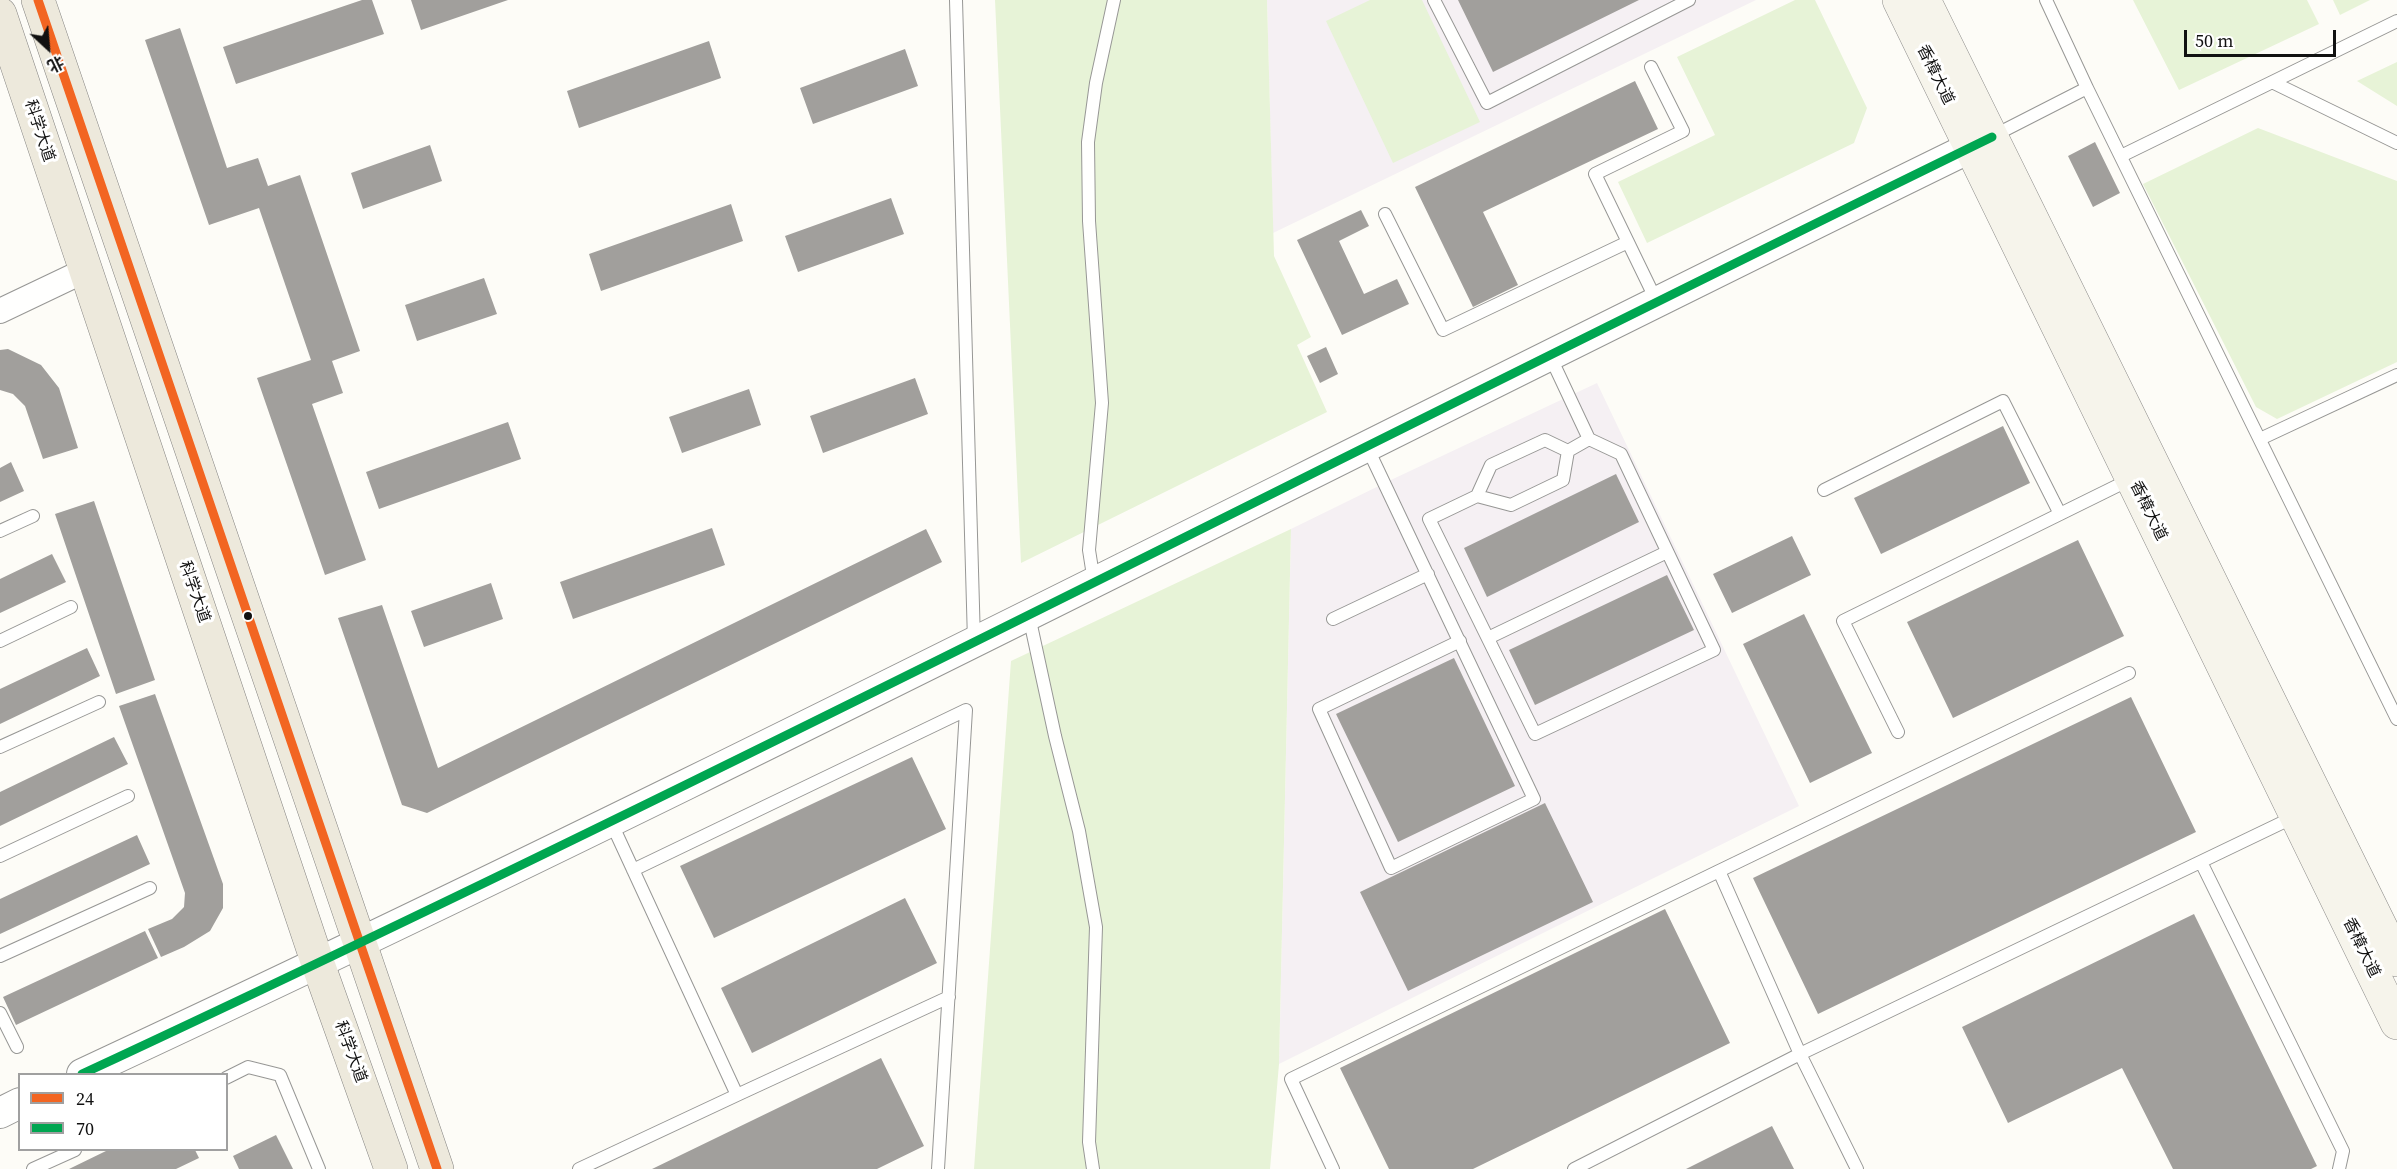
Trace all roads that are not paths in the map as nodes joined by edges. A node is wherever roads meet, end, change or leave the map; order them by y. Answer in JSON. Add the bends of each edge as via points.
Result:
{"nodes":[{"id":1,"x":38,"y":0,"type":"edge"},
{"id":2,"x":956,"y":0,"type":"edge"},
{"id":3,"x":1114,"y":0,"type":"edge"},
{"id":4,"x":1434,"y":0,"type":"edge"},
{"id":5,"x":1689,"y":0,"type":"edge"},
{"id":6,"x":1899,"y":0,"type":"edge"},
{"id":7,"x":1924,"y":0,"type":"edge"},
{"id":8,"x":2046,"y":0,"type":"edge"},
{"id":9,"x":0,"y":14,"type":"edge"},
{"id":10,"x":2397,"y":21,"type":"edge"},
{"id":11,"x":1651,"y":67,"type":"dead end"},
{"id":12,"x":2272,"y":82,"type":"junction"},
{"id":13,"x":2087,"y":88,"type":"junction"},
{"id":14,"x":1981,"y":142,"type":"junction"},
{"id":15,"x":2397,"y":143,"type":"edge"},
{"id":16,"x":2121,"y":156,"type":"junction"},
{"id":17,"x":1385,"y":213,"type":"dead end"},
{"id":18,"x":1628,"y":242,"type":"junction"},
{"id":19,"x":86,"y":270,"type":"junction"},
{"id":20,"x":1657,"y":303,"type":"junction"},
{"id":21,"x":0,"y":311,"type":"edge"},
{"id":22,"x":1550,"y":356,"type":"junction"},
{"id":23,"x":2397,"y":375,"type":"edge"},
{"id":24,"x":1589,"y":439,"type":"junction"},
{"id":25,"x":2260,"y":440,"type":"junction"},
{"id":26,"x":1367,"y":447,"type":"junction"},
{"id":27,"x":1568,"y":451,"type":"junction"},
{"id":28,"x":2132,"y":479,"type":"junction"},
{"id":29,"x":1824,"y":490,"type":"dead end"},
{"id":30,"x":1477,"y":496,"type":"junction"},
{"id":31,"x":2060,"y":514,"type":"junction"},
{"id":32,"x":33,"y":516,"type":"dead end"},
{"id":33,"x":0,"y":531,"type":"edge"},
{"id":34,"x":1667,"y":552,"type":"junction"},
{"id":35,"x":1428,"y":574,"type":"junction"},
{"id":36,"x":1094,"y":583,"type":"junction"},
{"id":37,"x":71,"y":607,"type":"dead end"},
{"id":38,"x":1029,"y":616,"type":"junction"},
{"id":39,"x":1333,"y":619,"type":"dead end"},
{"id":40,"x":1488,"y":638,"type":"junction"},
{"id":41,"x":0,"y":640,"type":"edge"},
{"id":42,"x":1460,"y":641,"type":"junction"},
{"id":43,"x":974,"y":643,"type":"junction"},
{"id":44,"x":2128,"y":673,"type":"dead end"},
{"id":45,"x":99,"y":702,"type":"dead end"},
{"id":46,"x":2397,"y":719,"type":"edge"},
{"id":47,"x":1898,"y":732,"type":"dead end"},
{"id":48,"x":0,"y":747,"type":"edge"},
{"id":49,"x":128,"y":796,"type":"dead end"},
{"id":50,"x":2296,"y":816,"type":"junction"},
{"id":51,"x":611,"y":821,"type":"junction"},
{"id":52,"x":0,"y":855,"type":"edge"},
{"id":53,"x":2201,"y":862,"type":"junction"},
{"id":54,"x":633,"y":870,"type":"junction"},
{"id":55,"x":1719,"y":871,"type":"junction"},
{"id":56,"x":150,"y":888,"type":"dead end"},
{"id":57,"x":359,"y":945,"type":"junction"},
{"id":58,"x":0,"y":956,"type":"edge"},
{"id":59,"x":2397,"y":960,"type":"edge"},
{"id":60,"x":318,"y":964,"type":"junction"},
{"id":61,"x":949,"y":997,"type":"junction"},
{"id":62,"x":0,"y":1013,"type":"edge"},
{"id":63,"x":2397,"y":1023,"type":"edge"},
{"id":64,"x":17,"y":1047,"type":"dead end"},
{"id":65,"x":1800,"y":1053,"type":"junction"},
{"id":66,"x":84,"y":1073,"type":"edge"},
{"id":67,"x":228,"y":1076,"type":"edge"},
{"id":68,"x":737,"y":1095,"type":"junction"},
{"id":69,"x":18,"y":1104,"type":"edge"},
{"id":70,"x":0,"y":1113,"type":"edge"},
{"id":71,"x":56,"y":1153,"type":"edge"},
{"id":72,"x":33,"y":1169,"type":"edge"},
{"id":73,"x":319,"y":1169,"type":"edge"},
{"id":74,"x":391,"y":1169,"type":"edge"},
{"id":75,"x":437,"y":1169,"type":"edge"},
{"id":76,"x":579,"y":1169,"type":"edge"},
{"id":77,"x":938,"y":1169,"type":"edge"},
{"id":78,"x":1093,"y":1169,"type":"edge"},
{"id":79,"x":1333,"y":1169,"type":"edge"},
{"id":80,"x":1574,"y":1169,"type":"edge"},
{"id":81,"x":1857,"y":1169,"type":"edge"},
{"id":82,"x":2339,"y":1169,"type":"edge"}],
"edges":[{"from":1,"to":57,"type":"main road"},
{"from":2,"to":43,"type":"lane"},
{"from":3,"to":36,"type":"lane","via":[[1088,142],[1089,221],[1102,403],[1089,550]]},
{"from":4,"to":5,"type":"lane","via":[[1487,103]]},
{"from":6,"to":14,"type":"main road","name":"香樟大道"},
{"from":7,"to":14,"type":"main road","name":"香樟大道"},
{"from":8,"to":13,"type":"lane"},
{"from":9,"to":19,"type":"main road","name":"科学大道"},
{"from":10,"to":12,"type":"lane"},
{"from":11,"to":18,"type":"lane","via":[[1683,131],[1595,174]]},
{"from":12,"to":15,"type":"lane"},
{"from":12,"to":16,"type":"lane"},
{"from":13,"to":14,"type":"lane"},
{"from":13,"to":16,"type":"lane"},
{"from":14,"to":20,"type":"street"},
{"from":14,"to":28,"type":"main road","name":"香樟大道"},
{"from":14,"to":59,"type":"main road","name":"香樟大道"},
{"from":16,"to":25,"type":"lane"},
{"from":17,"to":18,"type":"lane","via":[[1443,330]]},
{"from":18,"to":20,"type":"lane"},
{"from":19,"to":21,"type":"street"},
{"from":19,"to":60,"type":"main road","name":"科学大道"},
{"from":20,"to":22,"type":"street"},
{"from":22,"to":24,"type":"lane"},
{"from":22,"to":26,"type":"street"},
{"from":23,"to":25,"type":"lane"},
{"from":24,"to":27,"type":"lane"},
{"from":24,"to":34,"type":"lane","via":[[1621,454]]},
{"from":25,"to":46,"type":"lane"},
{"from":26,"to":35,"type":"lane"},
{"from":26,"to":36,"type":"street"},
{"from":27,"to":30,"type":"lane","via":[[1545,440],[1491,465]]},
{"from":27,"to":30,"type":"lane","via":[[1563,480],[1511,505]]},
{"from":28,"to":31,"type":"lane"},
{"from":28,"to":50,"type":"main road","name":"香樟大道"},
{"from":29,"to":31,"type":"lane","via":[[2003,401]]},
{"from":30,"to":40,"type":"lane","via":[[1429,519]]},
{"from":31,"to":47,"type":"lane","via":[[1843,621]]},
{"from":32,"to":33,"type":"lane"},
{"from":34,"to":40,"type":"lane"},
{"from":34,"to":40,"type":"lane","via":[[1714,650],[1535,734]]},
{"from":35,"to":39,"type":"lane"},
{"from":35,"to":42,"type":"lane"},
{"from":36,"to":38,"type":"street"},
{"from":37,"to":41,"type":"lane"},
{"from":38,"to":43,"type":"street"},
{"from":38,"to":78,"type":"lane","via":[[1079,831],[1096,927],[1089,1142]]},
{"from":42,"to":42,"type":"lane","via":[[1534,799],[1391,868],[1319,709]]},
{"from":43,"to":51,"type":"street"},
{"from":44,"to":55,"type":"lane"},
{"from":45,"to":48,"type":"lane"},
{"from":49,"to":52,"type":"lane"},
{"from":50,"to":53,"type":"lane"},
{"from":50,"to":63,"type":"main road","name":"香樟大道"},
{"from":51,"to":54,"type":"lane"},
{"from":51,"to":57,"type":"street"},
{"from":53,"to":65,"type":"lane"},
{"from":53,"to":82,"type":"lane","via":[[2343,1151]]},
{"from":54,"to":61,"type":"lane","via":[[966,710]]},
{"from":54,"to":68,"type":"lane"},
{"from":55,"to":65,"type":"lane"},
{"from":55,"to":79,"type":"lane","via":[[1291,1079]]},
{"from":56,"to":58,"type":"lane"},
{"from":57,"to":60,"type":"street"},
{"from":57,"to":75,"type":"main road"},
{"from":60,"to":66,"type":"street"},
{"from":60,"to":74,"type":"main road","name":"科学大道"},
{"from":61,"to":68,"type":"lane"},
{"from":61,"to":77,"type":"lane"},
{"from":62,"to":64,"type":"lane"},
{"from":65,"to":80,"type":"lane"},
{"from":65,"to":81,"type":"lane"},
{"from":67,"to":73,"type":"lane","via":[[248,1067],[280,1075]]},
{"from":68,"to":76,"type":"lane"},
{"from":69,"to":70,"type":"street"},
{"from":71,"to":72,"type":"lane"}]}
